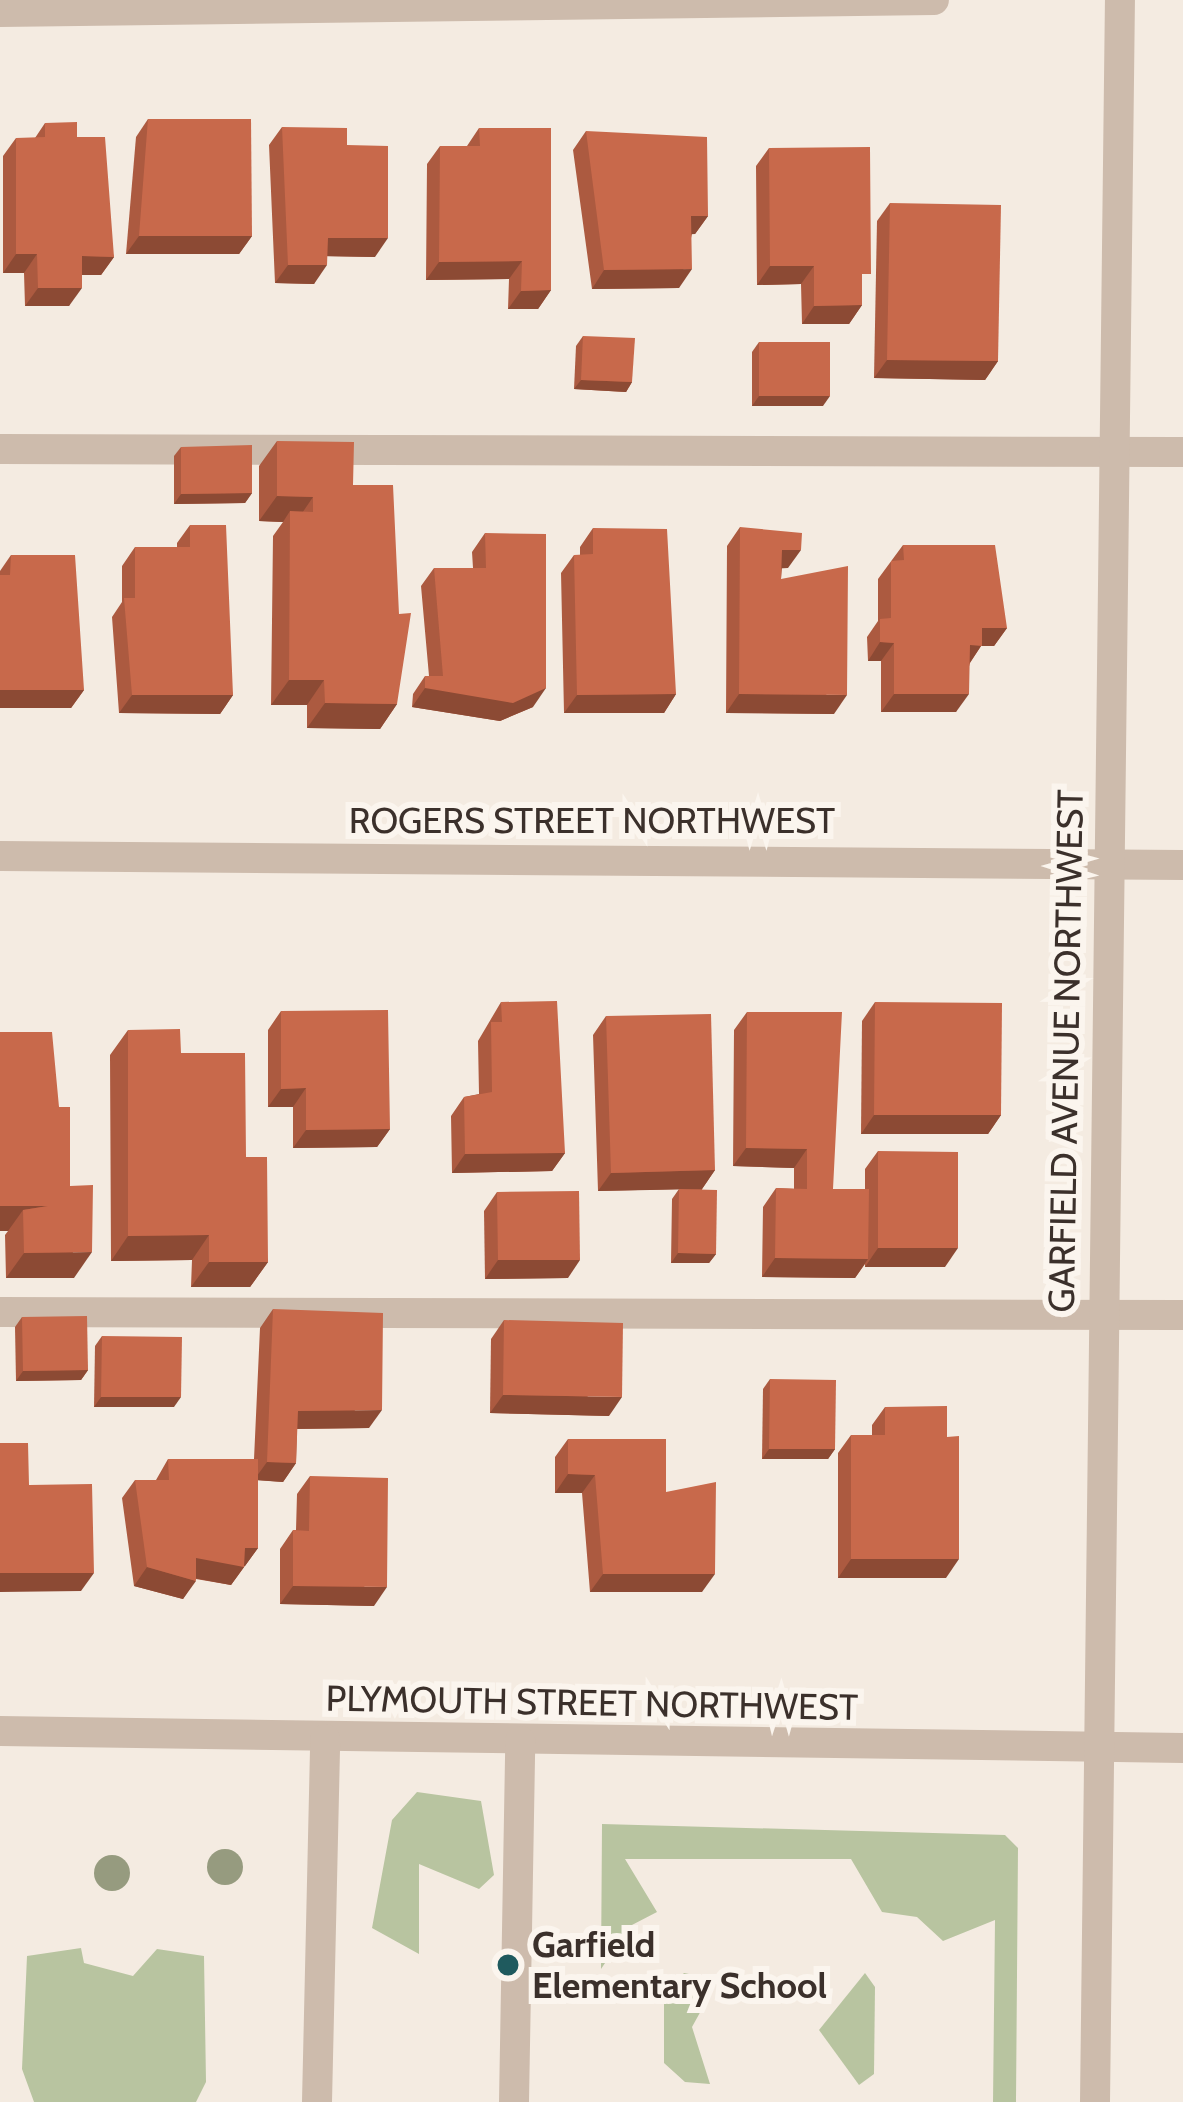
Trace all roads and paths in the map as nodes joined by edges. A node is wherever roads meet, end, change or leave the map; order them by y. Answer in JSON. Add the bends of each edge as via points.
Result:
{"nodes":[{"id":1,"x":934,"y":0,"type":"edge"},
{"id":2,"x":1120,"y":0,"type":"edge"},
{"id":3,"x":0,"y":12,"type":"edge"},
{"id":4,"x":0,"y":449,"type":"edge"},
{"id":5,"x":1112,"y":452,"type":"junction"},
{"id":6,"x":1183,"y":452,"type":"edge"},
{"id":7,"x":0,"y":856,"type":"edge"},
{"id":8,"x":1106,"y":864,"type":"junction"},
{"id":9,"x":1183,"y":865,"type":"edge"},
{"id":10,"x":0,"y":1312,"type":"edge"},
{"id":11,"x":1183,"y":1315,"type":"edge"},
{"id":12,"x":1102,"y":1316,"type":"junction"},
{"id":13,"x":0,"y":1731,"type":"edge"},
{"id":14,"x":325,"y":1739,"type":"junction"},
{"id":15,"x":520,"y":1741,"type":"junction"},
{"id":16,"x":1095,"y":1748,"type":"junction"},
{"id":17,"x":1183,"y":1748,"type":"edge"},
{"id":18,"x":317,"y":2102,"type":"edge"},
{"id":19,"x":514,"y":2102,"type":"edge"},
{"id":20,"x":1095,"y":2102,"type":"edge"}],
"edges":[{"from":1,"to":3,"type":"street"},
{"from":2,"to":5,"type":"street","name":"GARFIELD AVENUE NORTHWEST"},
{"from":4,"to":5,"type":"street"},
{"from":5,"to":6,"type":"street"},
{"from":5,"to":8,"type":"street","name":"GARFIELD AVENUE NORTHWEST"},
{"from":7,"to":8,"type":"street","name":"ROGERS STREET NORTHWEST"},
{"from":8,"to":9,"type":"street","name":"ROGERS STREET NORTHWEST"},
{"from":8,"to":12,"type":"street","name":"GARFIELD AVENUE NORTHWEST"},
{"from":10,"to":12,"type":"street"},
{"from":11,"to":12,"type":"street"},
{"from":12,"to":16,"type":"street","name":"GARFIELD AVENUE NORTHWEST"},
{"from":13,"to":14,"type":"street","name":"PLYMOUTH STREET NORTHWEST"},
{"from":14,"to":15,"type":"street","name":"PLYMOUTH STREET NORTHWEST"},
{"from":14,"to":18,"type":"street"},
{"from":15,"to":16,"type":"street","name":"PLYMOUTH STREET NORTHWEST"},
{"from":15,"to":19,"type":"street"},
{"from":16,"to":17,"type":"street","name":"PLYMOUTH STREET NORTHWEST"},
{"from":16,"to":20,"type":"street","name":"GARFIELD AVENUE NORTHWEST"}]}
